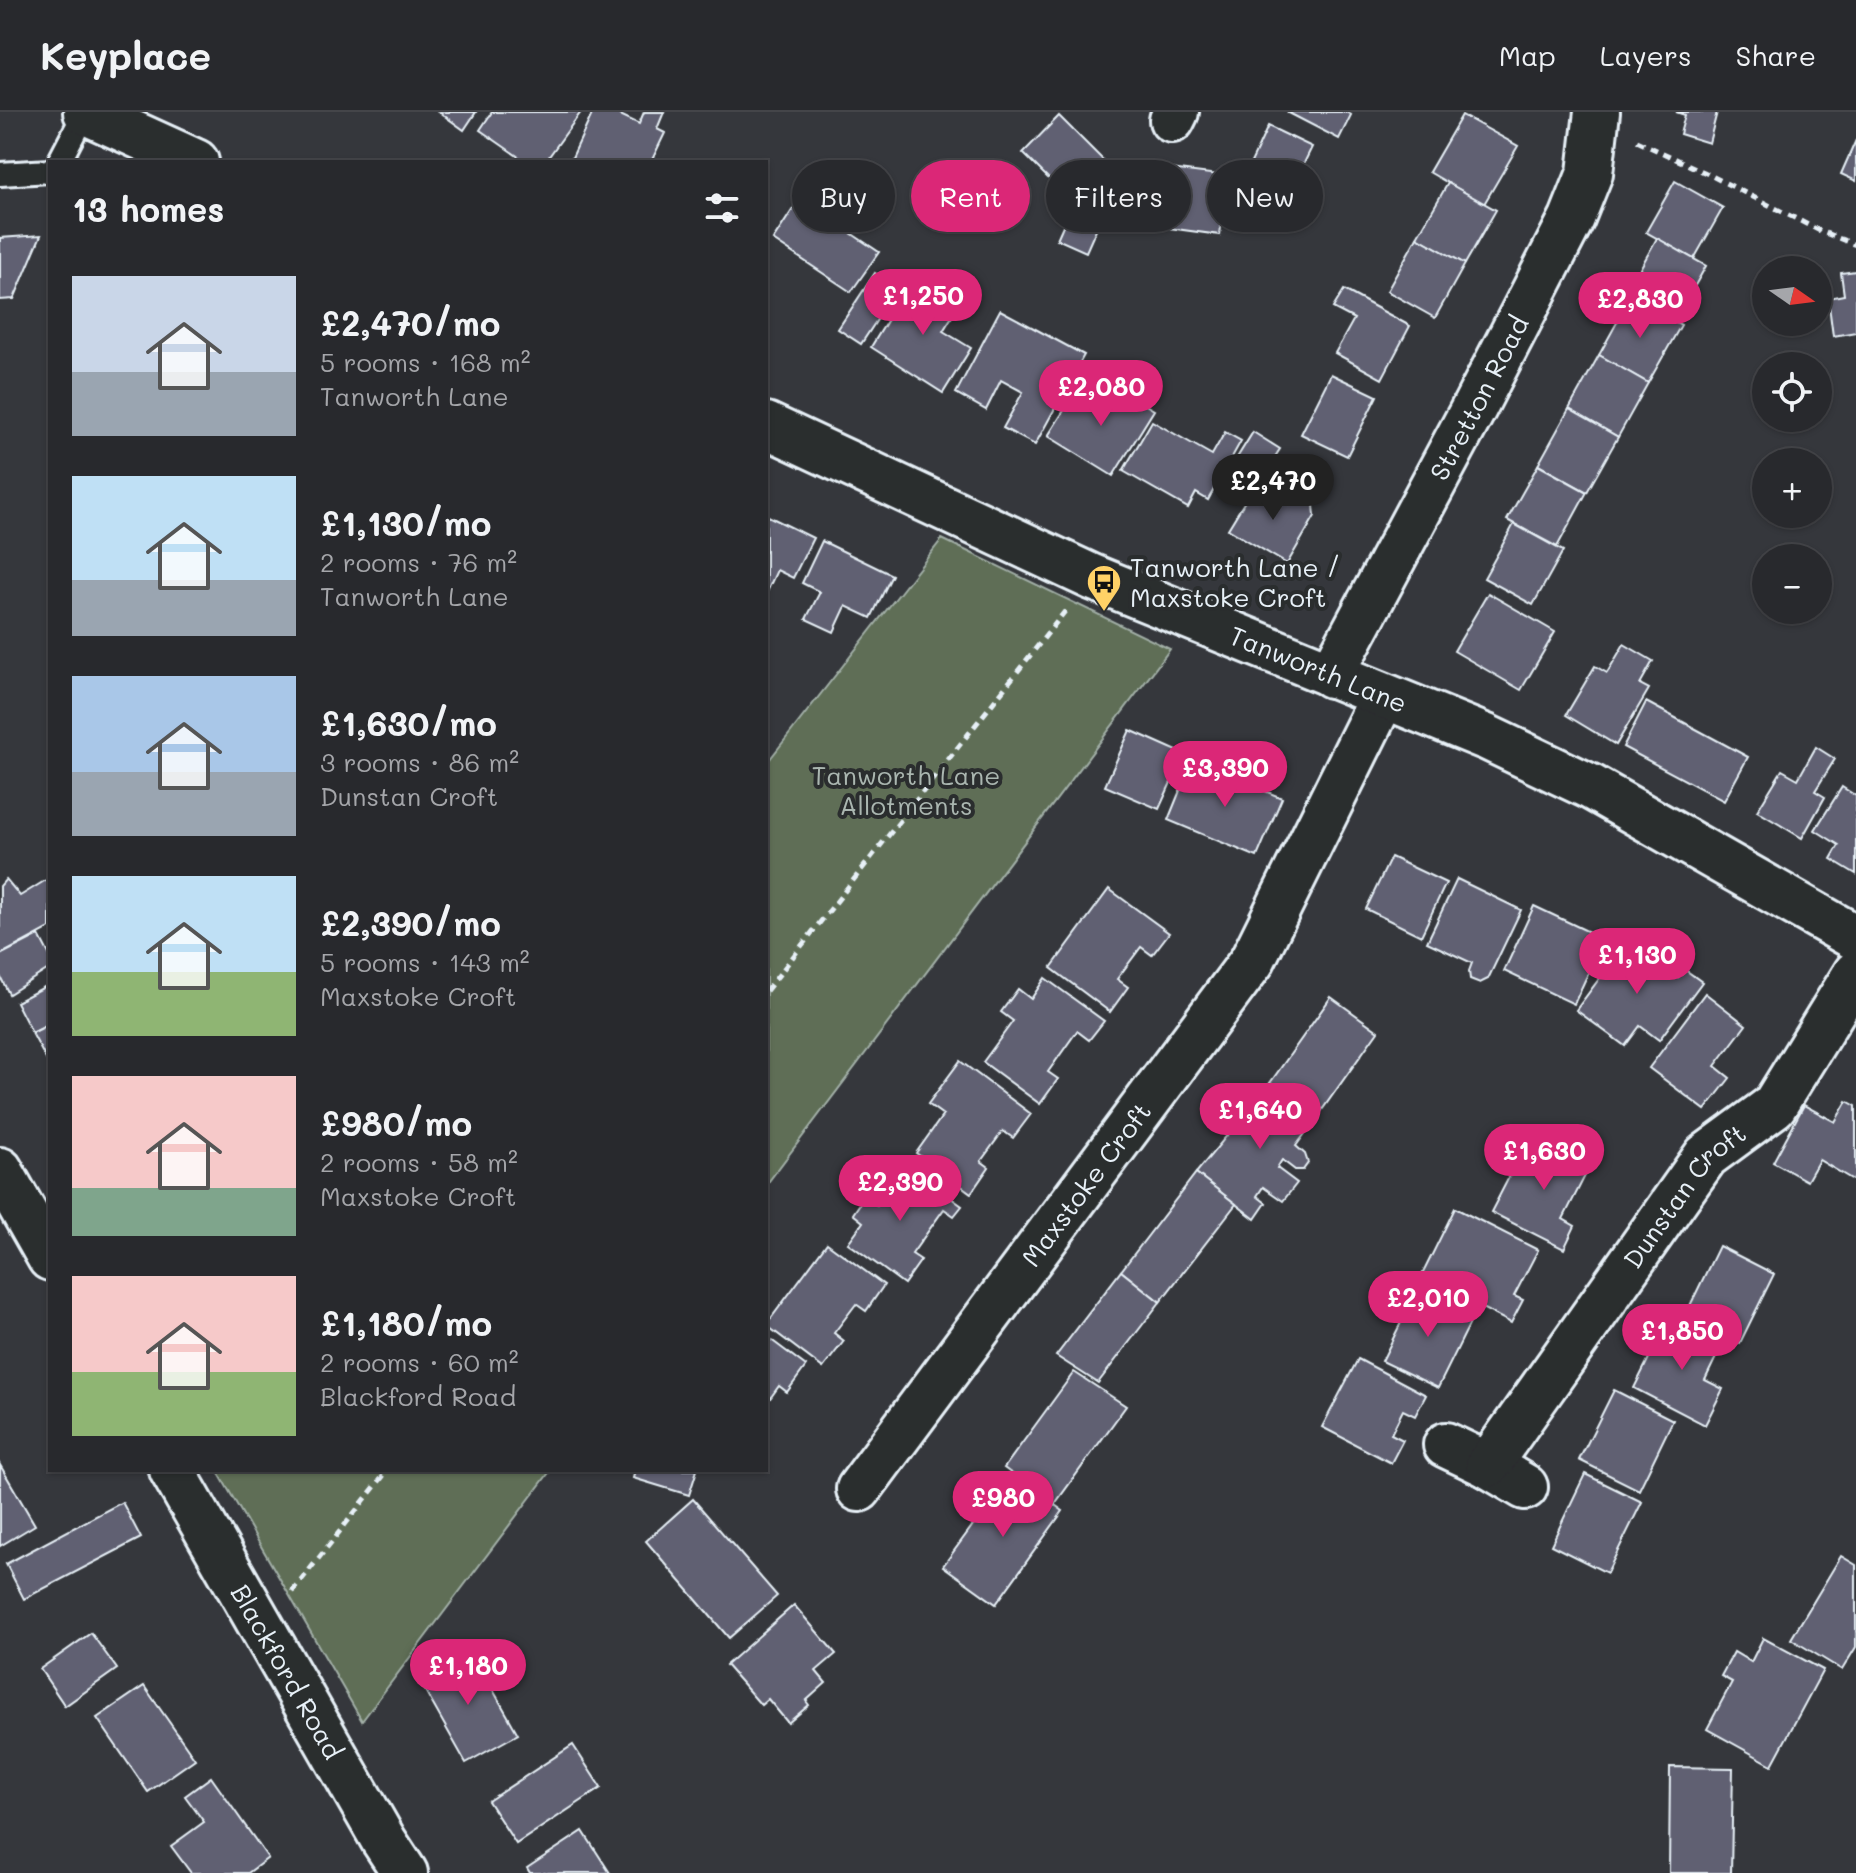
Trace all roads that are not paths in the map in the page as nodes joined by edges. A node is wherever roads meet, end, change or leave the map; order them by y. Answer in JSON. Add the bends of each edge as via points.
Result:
{"nodes":[{"id":1,"x":86,"y":112,"type":"edge"},
{"id":2,"x":1597,"y":117,"type":"edge"},
{"id":3,"x":60,"y":160,"type":"edge"},
{"id":4,"x":192,"y":160,"type":"edge"},
{"id":5,"x":48,"y":171,"type":"edge"},
{"id":6,"x":0,"y":174,"type":"edge"},
{"id":7,"x":768,"y":426,"type":"edge"},
{"id":8,"x":1331,"y":675,"type":"junction"},
{"id":9,"x":1383,"y":697,"type":"junction"},
{"id":10,"x":1856,"y":938,"type":"edge"},
{"id":11,"x":1856,"y":973,"type":"edge"},
{"id":12,"x":0,"y":1170,"type":"edge"},
{"id":13,"x":48,"y":1254,"type":"edge"},
{"id":14,"x":1446,"y":1445,"type":"dead end"},
{"id":15,"x":1488,"y":1465,"type":"junction"},
{"id":16,"x":173,"y":1472,"type":"edge"},
{"id":17,"x":1525,"y":1487,"type":"dead end"},
{"id":18,"x":859,"y":1489,"type":"dead end"},
{"id":19,"x":405,"y":1873,"type":"edge"}],
"edges":[{"from":1,"to":3,"type":"lane"},
{"from":1,"to":4,"type":"street"},
{"from":2,"to":8,"type":"street","name":"Stretton Road","via":[[1590,173],[1572,218]]},
{"from":5,"to":6,"type":"lane"},
{"from":7,"to":8,"type":"street","name":"Tanworth Lane","via":[[1092,577]]},
{"from":8,"to":9,"type":"street","name":"Tanworth Lane"},
{"from":9,"to":10,"type":"street","name":"Tanworth Lane","via":[[1486,737],[1591,787]]},
{"from":9,"to":18,"type":"street","name":"Maxstoke Croft","via":[[1252,961]]},
{"from":11,"to":15,"type":"street","name":"Dunstan Croft","via":[[1774,1106],[1706,1156]]},
{"from":12,"to":13,"type":"street"},
{"from":14,"to":15,"type":"street"},
{"from":15,"to":17,"type":"street"},
{"from":16,"to":19,"type":"street","name":"Blackford Road"}]}
